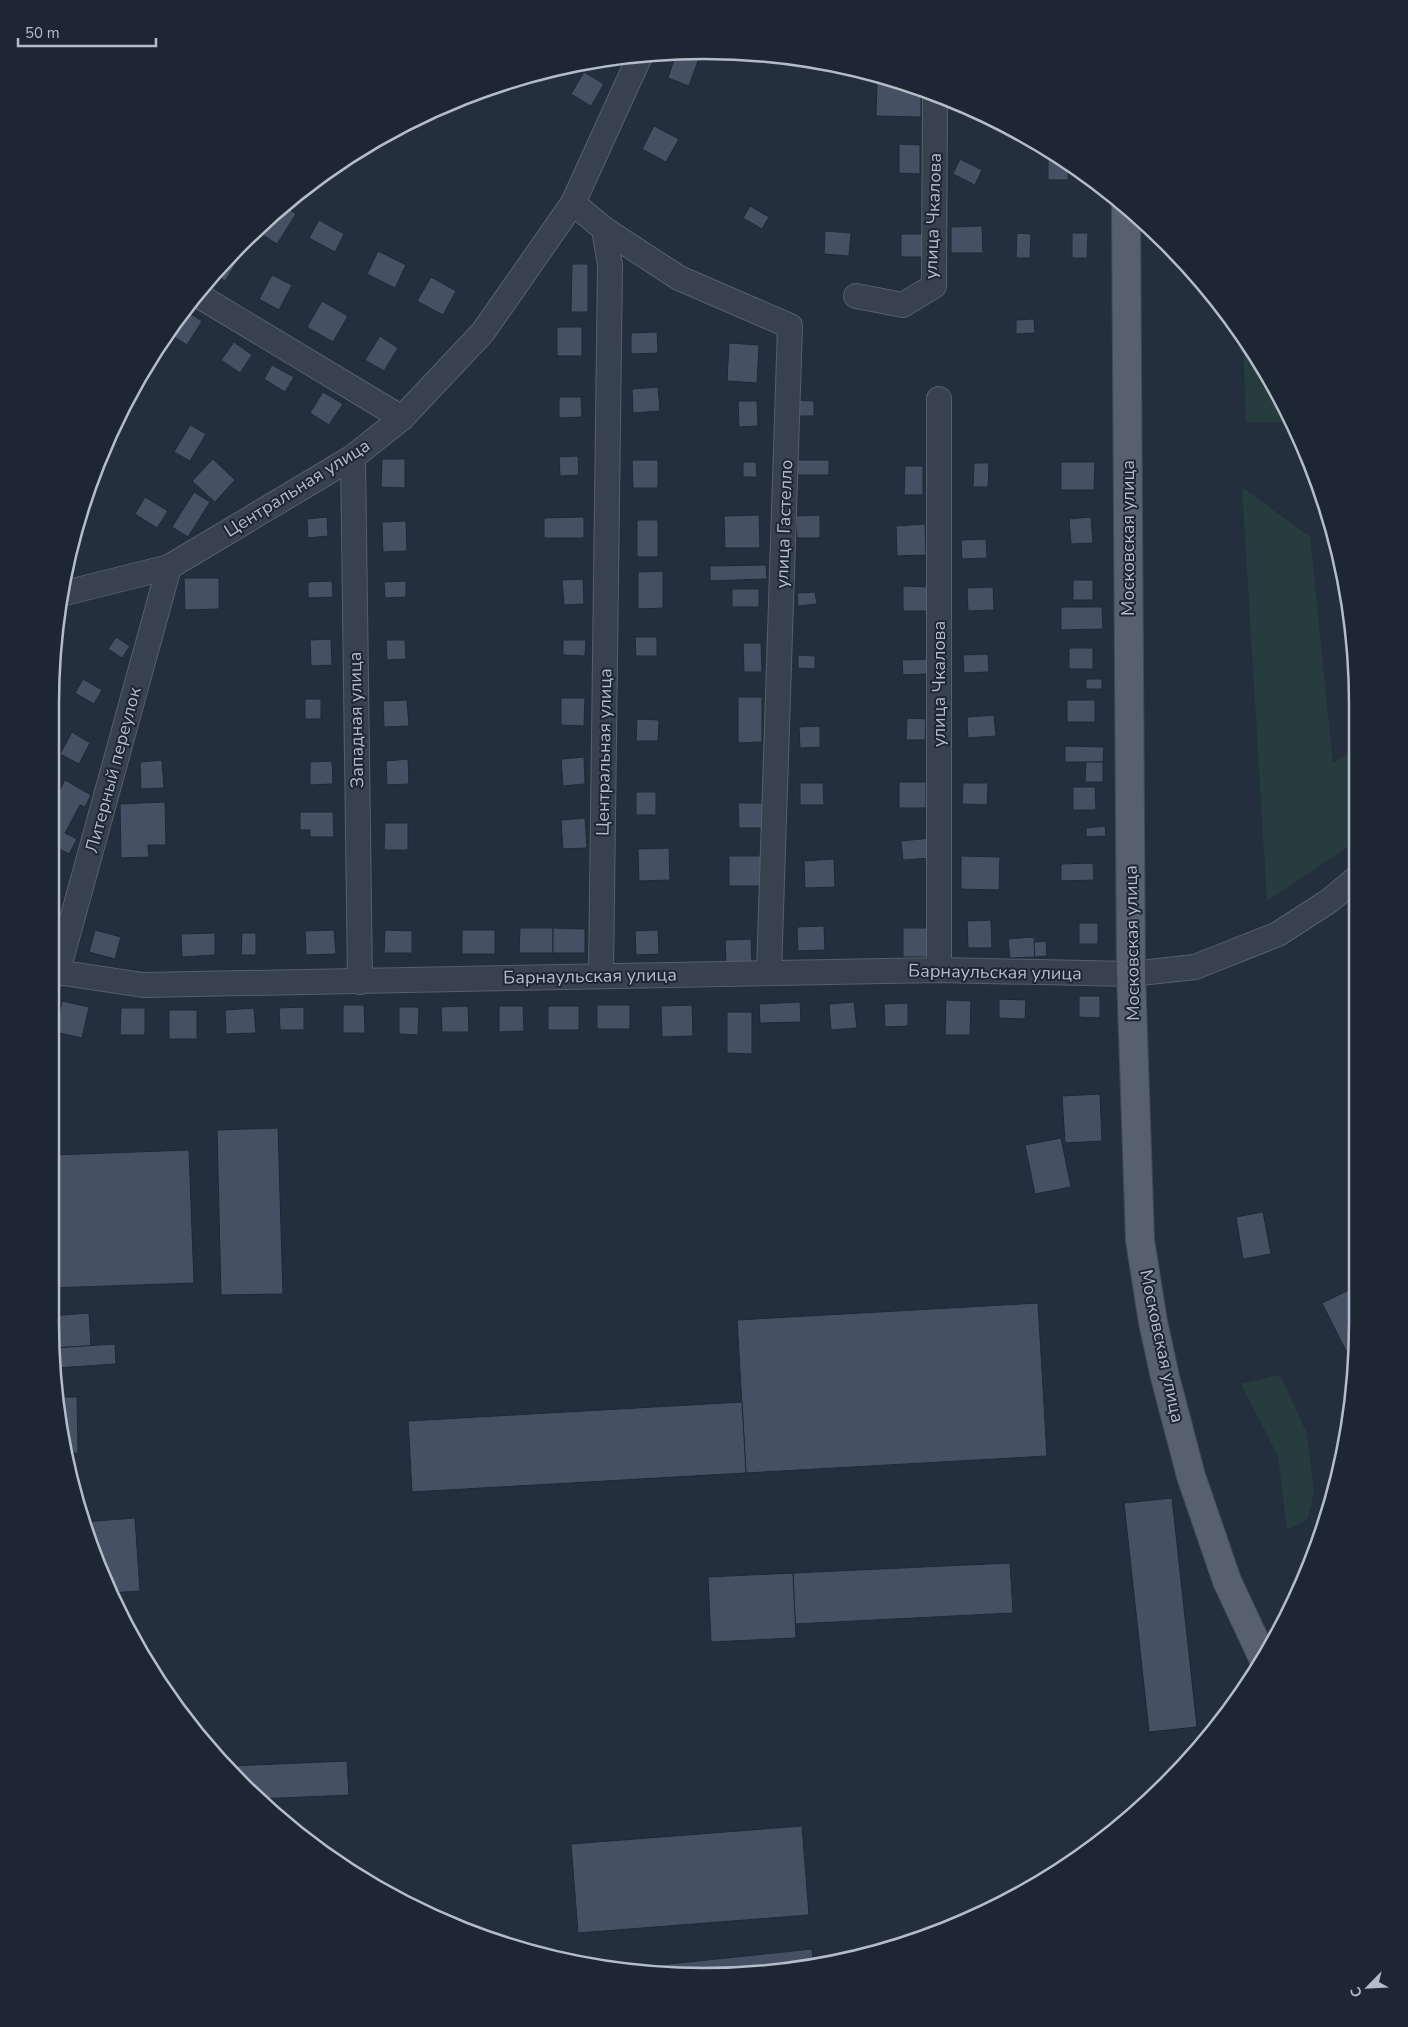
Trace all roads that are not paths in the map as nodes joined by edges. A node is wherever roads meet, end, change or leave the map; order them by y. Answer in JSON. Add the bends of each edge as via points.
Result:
{"nodes":[{"id":1,"x":637,"y":62,"type":"edge"},
{"id":2,"x":935,"y":102,"type":"edge"},
{"id":3,"x":573,"y":203,"type":"junction"},
{"id":4,"x":1126,"y":217,"type":"edge"},
{"id":5,"x":604,"y":229,"type":"junction"},
{"id":6,"x":856,"y":296,"type":"dead end"},
{"id":7,"x":203,"y":298,"type":"edge"},
{"id":8,"x":939,"y":399,"type":"dead end"},
{"id":9,"x":402,"y":418,"type":"junction"},
{"id":10,"x":352,"y":457,"type":"junction"},
{"id":11,"x":169,"y":567,"type":"junction"},
{"id":12,"x":69,"y":592,"type":"edge"},
{"id":13,"x":1349,"y":884,"type":"edge"},
{"id":14,"x":59,"y":952,"type":"edge"},
{"id":15,"x":939,"y":970,"type":"junction"},
{"id":16,"x":769,"y":972,"type":"junction"},
{"id":17,"x":59,"y":974,"type":"edge"},
{"id":18,"x":1131,"y":974,"type":"junction"},
{"id":19,"x":601,"y":975,"type":"junction"},
{"id":20,"x":360,"y":982,"type":"junction"},
{"id":21,"x":1260,"y":1651,"type":"edge"}],
"edges":[{"from":1,"to":3,"type":"street","name":"Центральная улица"},
{"from":2,"to":6,"type":"street","name":"улица Чкалова","via":[[934,286],[903,305]]},
{"from":3,"to":5,"type":"street","name":"улица Гастелло"},
{"from":3,"to":9,"type":"street","name":"Центральная улица","via":[[483,332]]},
{"from":4,"to":18,"type":"main road","name":"Московская улица"},
{"from":5,"to":16,"type":"street","name":"улица Гастелло","via":[[679,278],[790,326]]},
{"from":5,"to":19,"type":"street","name":"Центральная улица","via":[[610,265]]},
{"from":7,"to":9,"type":"street"},
{"from":8,"to":15,"type":"street","name":"улица Чкалова"},
{"from":9,"to":10,"type":"street","name":"Центральная улица"},
{"from":10,"to":11,"type":"street","name":"Центральная улица"},
{"from":10,"to":20,"type":"street","name":"Западная улица"},
{"from":11,"to":12,"type":"street","name":"Центральная улица"},
{"from":11,"to":14,"type":"street","name":"Литерный переулок"},
{"from":13,"to":18,"type":"street","name":"Барнаульская улица","via":[[1278,934],[1195,967]]},
{"from":15,"to":16,"type":"street","name":"Барнаульская улица"},
{"from":15,"to":18,"type":"street","name":"Барнаульская улица"},
{"from":16,"to":19,"type":"street","name":"Барнаульская улица"},
{"from":17,"to":20,"type":"street","name":"Барнаульская улица","via":[[144,985]]},
{"from":18,"to":21,"type":"main road","name":"Московская улица","via":[[1140,1240],[1153,1322],[1203,1516],[1227,1581]]},
{"from":19,"to":20,"type":"street","name":"Барнаульская улица"}]}
